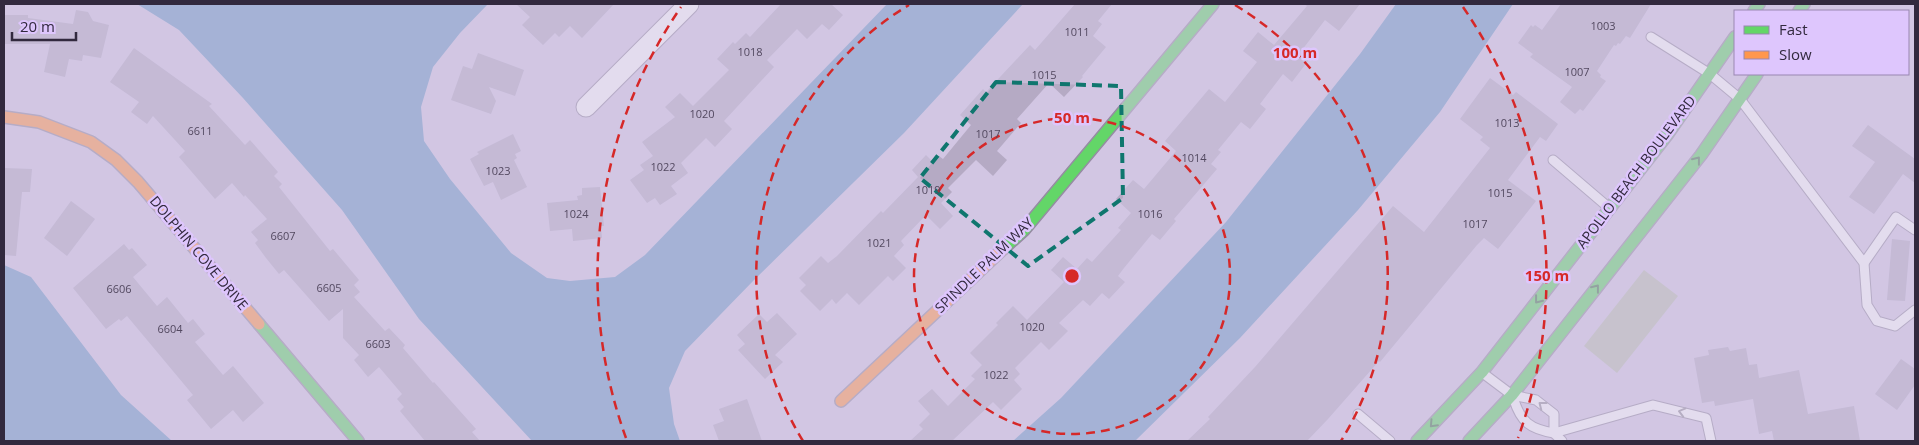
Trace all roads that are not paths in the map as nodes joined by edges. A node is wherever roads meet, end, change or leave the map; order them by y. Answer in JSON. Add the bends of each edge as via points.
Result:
{"nodes":[{"id":1,"x":689,"y":4,"type":"edge"},
{"id":2,"x":1213,"y":4,"type":"edge"},
{"id":3,"x":1651,"y":37,"type":"dead end"},
{"id":4,"x":1734,"y":38,"type":"edge"},
{"id":5,"x":1710,"y":74,"type":"junction"},
{"id":6,"x":1756,"y":75,"type":"edge"},
{"id":7,"x":1740,"y":99,"type":"junction"},
{"id":8,"x":586,"y":107,"type":"dead end"},
{"id":9,"x":4,"y":117,"type":"edge"},
{"id":10,"x":1554,"y":160,"type":"dead end"},
{"id":11,"x":1610,"y":209,"type":"junction"},
{"id":12,"x":1915,"y":230,"type":"edge"},
{"id":13,"x":1864,"y":263,"type":"junction"},
{"id":14,"x":1915,"y":310,"type":"edge"},
{"id":15,"x":1482,"y":372,"type":"junction"},
{"id":16,"x":1512,"y":395,"type":"junction"},
{"id":17,"x":841,"y":401,"type":"dead end"},
{"id":18,"x":1358,"y":414,"type":"dead end"},
{"id":19,"x":1554,"y":432,"type":"junction"},
{"id":20,"x":358,"y":441,"type":"edge"},
{"id":21,"x":1390,"y":441,"type":"edge"},
{"id":22,"x":1417,"y":441,"type":"edge"},
{"id":23,"x":1469,"y":441,"type":"edge"},
{"id":24,"x":1562,"y":441,"type":"edge"},
{"id":25,"x":1711,"y":441,"type":"edge"}],
"edges":[{"from":1,"to":8,"type":"street"},
{"from":2,"to":17,"type":"street","name":"SPINDLE PALM WAY","via":[[1024,230]]},
{"from":3,"to":5,"type":"lane"},
{"from":4,"to":5,"type":"street","name":"APOLLO BEACH BOULEVARD"},
{"from":5,"to":7,"type":"lane"},
{"from":5,"to":11,"type":"street","name":"APOLLO BEACH BOULEVARD"},
{"from":6,"to":7,"type":"street"},
{"from":7,"to":13,"type":"lane"},
{"from":16,"to":7,"type":"street","one_way":true,"via":[[1701,155]]},
{"from":9,"to":20,"type":"street","name":"DOLPHIN COVE DRIVE","via":[[40,122],[91,142],[116,160]]},
{"from":10,"to":11,"type":"lane"},
{"from":11,"to":15,"type":"street","name":"APOLLO BEACH BOULEVARD","one_way":true},
{"from":12,"to":13,"type":"lane","via":[[1896,217]]},
{"from":13,"to":14,"type":"lane","via":[[1867,305],[1877,321],[1895,326]]},
{"from":15,"to":16,"type":"lane"},
{"from":15,"to":22,"type":"street","name":"APOLLO BEACH BOULEVARD","one_way":true},
{"from":16,"to":19,"type":"lane","via":[[1518,415],[1537,430]]},
{"from":19,"to":16,"type":"lane","one_way":true,"via":[[1554,414],[1536,400]]},
{"from":16,"to":23,"type":"street"},
{"from":18,"to":21,"type":"lane"},
{"from":19,"to":24,"type":"lane"},
{"from":25,"to":19,"type":"lane","one_way":true,"via":[[1706,418],[1653,404]]}]}
